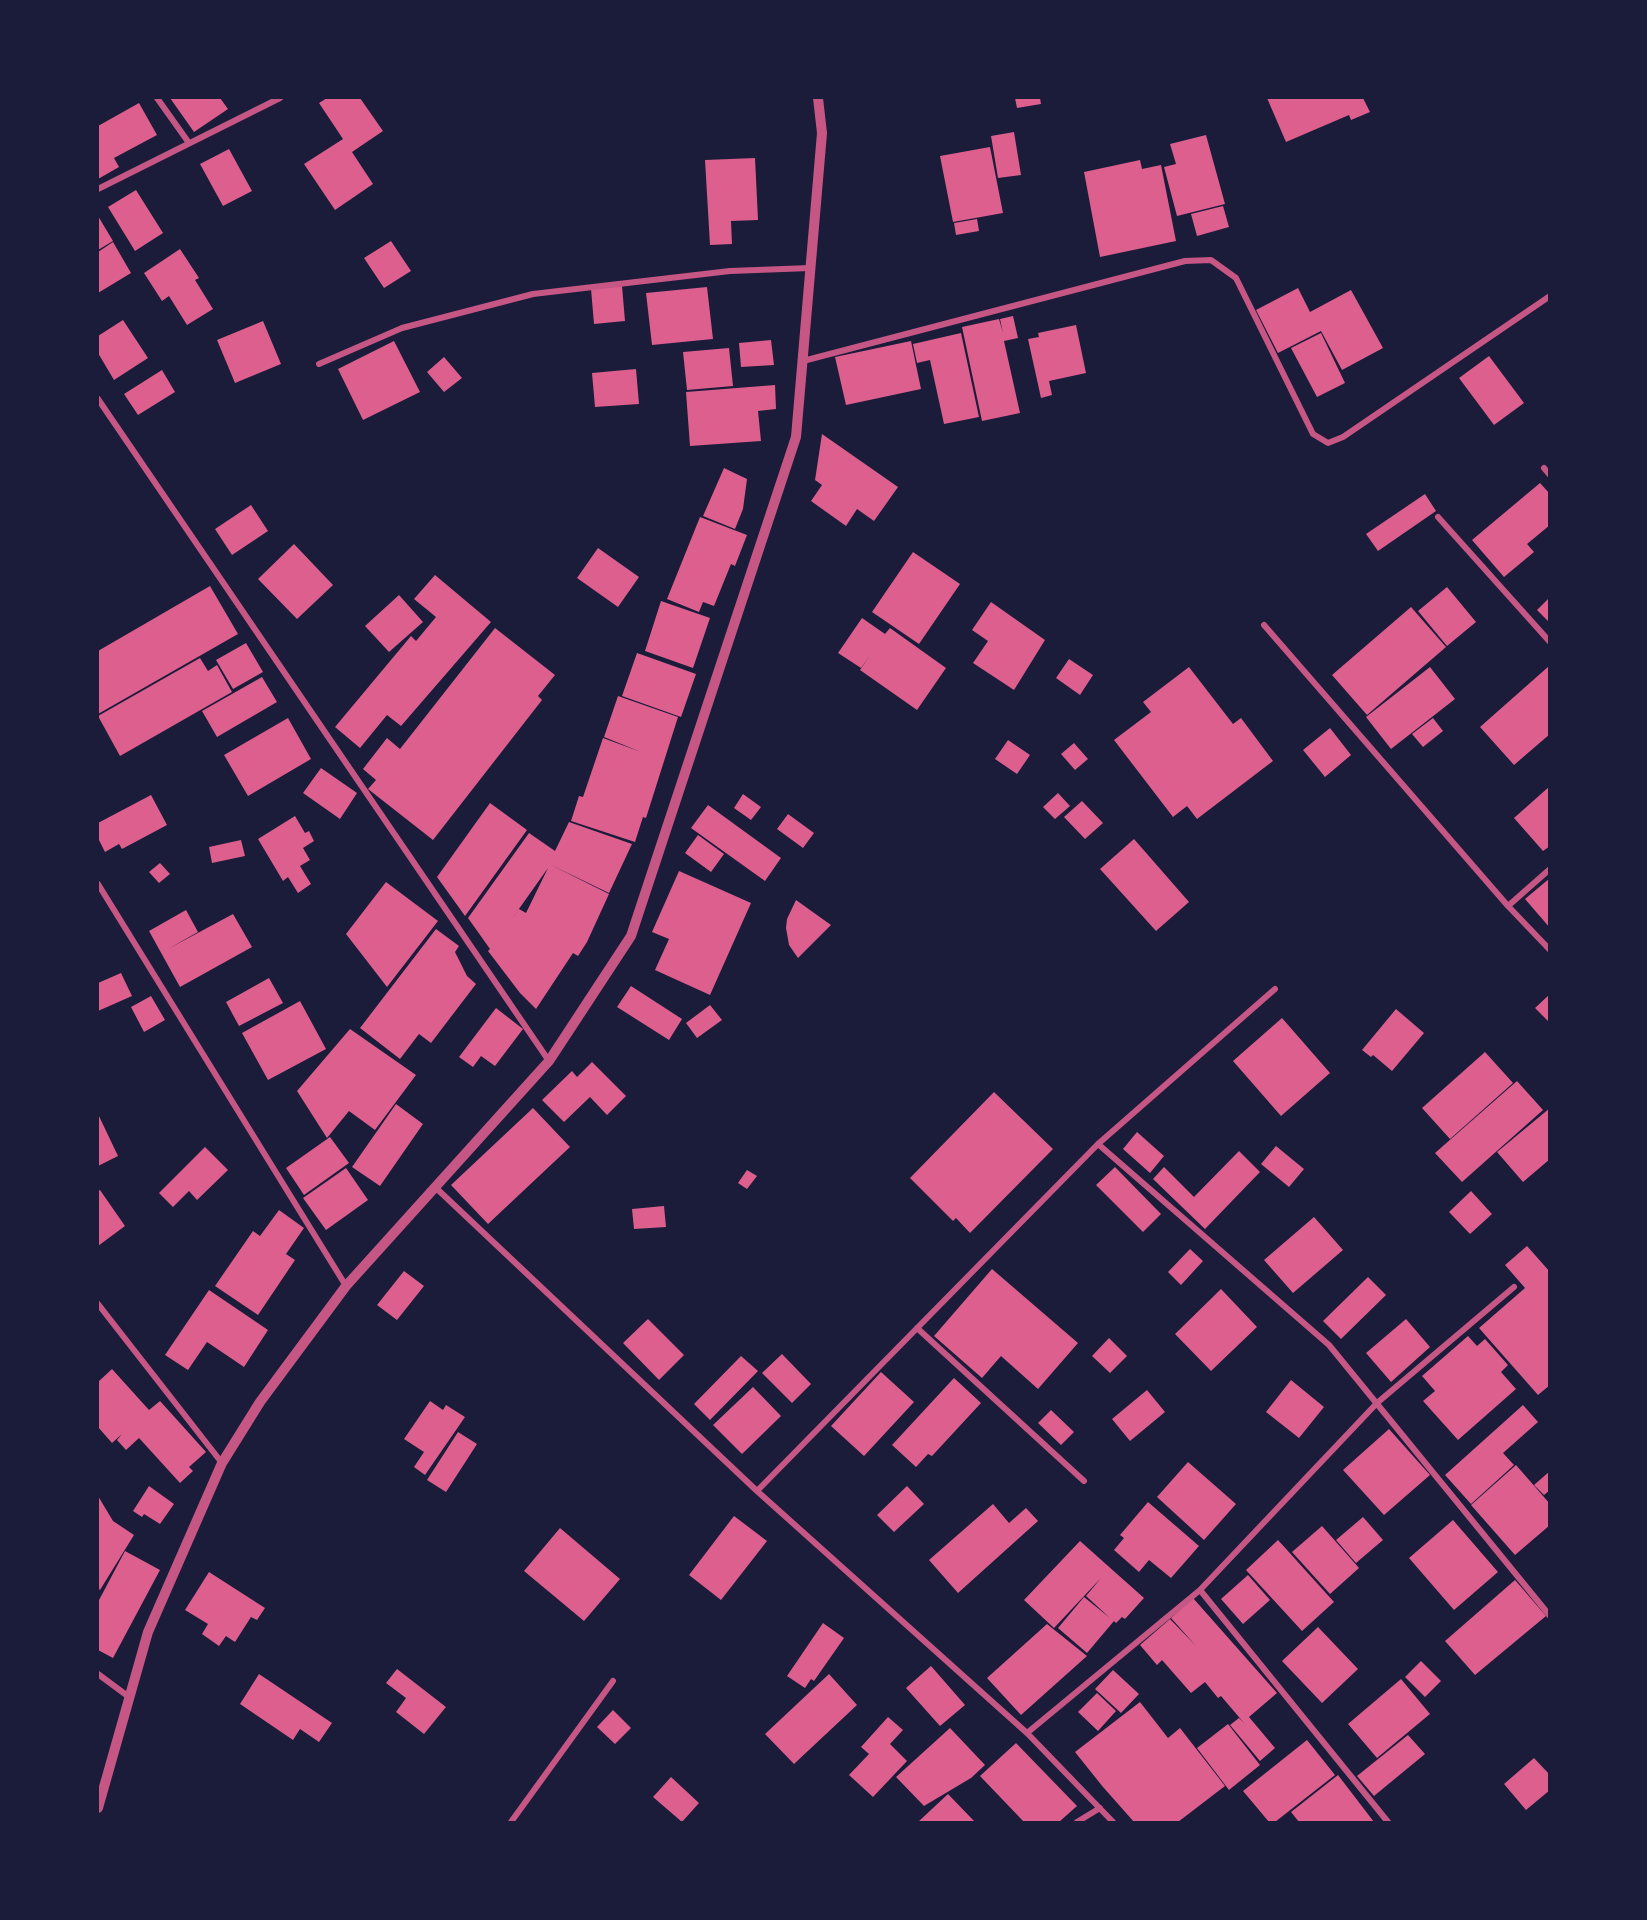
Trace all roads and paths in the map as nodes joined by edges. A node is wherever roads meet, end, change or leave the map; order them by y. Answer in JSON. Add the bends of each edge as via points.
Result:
{"nodes":[{"id":1,"x":157,"y":98,"type":"edge"},
{"id":2,"x":280,"y":98,"type":"edge"},
{"id":3,"x":818,"y":98,"type":"edge"},
{"id":4,"x":189,"y":143,"type":"junction"},
{"id":5,"x":98,"y":189,"type":"edge"},
{"id":6,"x":810,"y":268,"type":"junction"},
{"id":7,"x":1550,"y":296,"type":"edge"},
{"id":8,"x":803,"y":361,"type":"junction"},
{"id":9,"x":319,"y":364,"type":"dead end"},
{"id":10,"x":98,"y":399,"type":"edge"},
{"id":11,"x":1544,"y":468,"type":"dead end"},
{"id":12,"x":1550,"y":475,"type":"edge"},
{"id":13,"x":1438,"y":517,"type":"dead end"},
{"id":14,"x":1264,"y":625,"type":"dead end"},
{"id":15,"x":1550,"y":642,"type":"edge"},
{"id":16,"x":1550,"y":869,"type":"edge"},
{"id":17,"x":98,"y":884,"type":"edge"},
{"id":18,"x":1508,"y":906,"type":"junction"},
{"id":19,"x":1550,"y":950,"type":"edge"},
{"id":20,"x":1275,"y":989,"type":"dead end"},
{"id":21,"x":549,"y":1061,"type":"junction"},
{"id":22,"x":1098,"y":1144,"type":"junction"},
{"id":23,"x":435,"y":1186,"type":"junction"},
{"id":24,"x":346,"y":1286,"type":"junction"},
{"id":25,"x":1514,"y":1287,"type":"dead end"},
{"id":26,"x":98,"y":1304,"type":"edge"},
{"id":27,"x":918,"y":1328,"type":"junction"},
{"id":28,"x":1377,"y":1403,"type":"junction"},
{"id":29,"x":222,"y":1462,"type":"junction"},
{"id":30,"x":1084,"y":1481,"type":"dead end"},
{"id":31,"x":757,"y":1491,"type":"junction"},
{"id":32,"x":1200,"y":1590,"type":"junction"},
{"id":33,"x":1550,"y":1616,"type":"edge"},
{"id":34,"x":98,"y":1674,"type":"edge"},
{"id":35,"x":613,"y":1681,"type":"dead end"},
{"id":36,"x":129,"y":1697,"type":"junction"},
{"id":37,"x":1027,"y":1733,"type":"junction"},
{"id":38,"x":98,"y":1808,"type":"edge"},
{"id":39,"x":1100,"y":1808,"type":"junction"},
{"id":40,"x":511,"y":1822,"type":"edge"},
{"id":41,"x":1077,"y":1822,"type":"edge"},
{"id":42,"x":1113,"y":1822,"type":"edge"},
{"id":43,"x":1388,"y":1822,"type":"edge"}],
"edges":[{"from":1,"to":4,"type":"street"},
{"from":2,"to":4,"type":"street"},
{"from":3,"to":6,"type":"street","via":[[822,133]]},
{"from":4,"to":5,"type":"street"},
{"from":6,"to":8,"type":"street"},
{"from":6,"to":9,"type":"street","via":[[730,271],[533,294],[402,328]]},
{"from":7,"to":8,"type":"street","via":[[1343,437],[1328,443],[1313,434],[1236,278],[1211,260],[1185,261]]},
{"from":8,"to":21,"type":"street","via":[[796,437],[631,936]]},
{"from":10,"to":21,"type":"street"},
{"from":11,"to":12,"type":"street"},
{"from":13,"to":15,"type":"street"},
{"from":14,"to":18,"type":"street"},
{"from":16,"to":18,"type":"street"},
{"from":17,"to":24,"type":"street"},
{"from":18,"to":19,"type":"street"},
{"from":20,"to":22,"type":"street"},
{"from":21,"to":23,"type":"street"},
{"from":22,"to":27,"type":"street"},
{"from":22,"to":28,"type":"street","via":[[1329,1345]]},
{"from":23,"to":24,"type":"street"},
{"from":23,"to":31,"type":"street"},
{"from":24,"to":29,"type":"street","via":[[260,1402]]},
{"from":25,"to":28,"type":"street"},
{"from":26,"to":29,"type":"street"},
{"from":27,"to":30,"type":"street"},
{"from":27,"to":31,"type":"street"},
{"from":28,"to":32,"type":"street"},
{"from":28,"to":33,"type":"street"},
{"from":29,"to":36,"type":"street","via":[[148,1632]]},
{"from":31,"to":37,"type":"street"},
{"from":32,"to":37,"type":"street"},
{"from":32,"to":43,"type":"street"},
{"from":34,"to":36,"type":"street"},
{"from":35,"to":40,"type":"street"},
{"from":36,"to":38,"type":"street"},
{"from":37,"to":39,"type":"street"},
{"from":39,"to":41,"type":"street"},
{"from":39,"to":42,"type":"street"}]}
